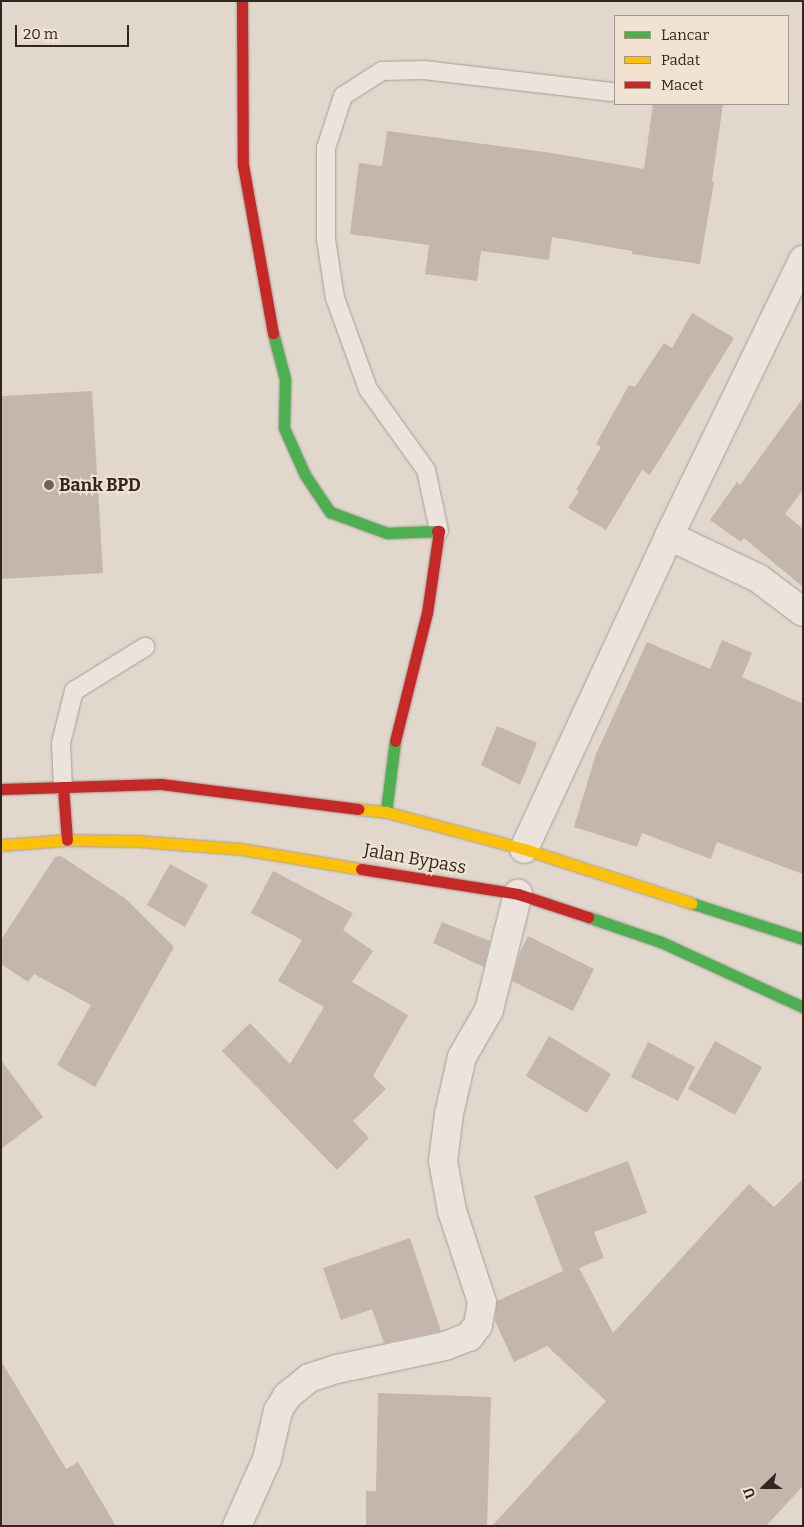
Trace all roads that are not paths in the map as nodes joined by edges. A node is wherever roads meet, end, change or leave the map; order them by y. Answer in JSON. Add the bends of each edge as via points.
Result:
{"nodes":[{"id":1,"x":242,"y":1,"type":"edge"},
{"id":2,"x":612,"y":92,"type":"dead end"},
{"id":3,"x":803,"y":260,"type":"edge"},
{"id":4,"x":439,"y":531,"type":"junction"},
{"id":5,"x":669,"y":536,"type":"junction"},
{"id":6,"x":803,"y":612,"type":"edge"},
{"id":7,"x":144,"y":647,"type":"dead end"},
{"id":8,"x":63,"y":787,"type":"junction"},
{"id":9,"x":1,"y":790,"type":"edge"},
{"id":10,"x":386,"y":812,"type":"junction"},
{"id":11,"x":67,"y":840,"type":"junction"},
{"id":12,"x":1,"y":845,"type":"edge"},
{"id":13,"x":524,"y":850,"type":"junction"},
{"id":14,"x":518,"y":894,"type":"junction"},
{"id":15,"x":803,"y":939,"type":"edge"},
{"id":16,"x":803,"y":1007,"type":"edge"},
{"id":17,"x":237,"y":1526,"type":"edge"}],
"edges":[{"from":1,"to":4,"type":"main road","via":[[244,165],[269,315],[285,379],[284,428],[305,475],[330,512],[387,533]]},
{"from":2,"to":4,"type":"lane","via":[[416,70],[382,71],[343,96],[326,148],[326,239],[335,298],[368,389],[426,470]]},
{"from":3,"to":5,"type":"street"},
{"from":4,"to":10,"type":"main road","via":[[427,613],[396,735]]},
{"from":5,"to":6,"type":"street","via":[[758,578]]},
{"from":5,"to":13,"type":"street"},
{"from":7,"to":8,"type":"lane","via":[[74,691],[61,743]]},
{"from":8,"to":9,"type":"main road","name":"Jalan Bypass"},
{"from":8,"to":10,"type":"main road","name":"Jalan Bypass","via":[[160,784]]},
{"from":8,"to":11,"type":"main road"},
{"from":10,"to":13,"type":"main road","name":"Jalan Bypass"},
{"from":11,"to":12,"type":"main road","name":"Jalan Bypass"},
{"from":11,"to":14,"type":"main road","name":"Jalan Bypass","via":[[138,841],[241,849]]},
{"from":13,"to":15,"type":"main road","name":"Jalan Bypass"},
{"from":14,"to":16,"type":"main road","name":"Jalan Bypass","via":[[662,942]]},
{"from":14,"to":17,"type":"street","via":[[489,1010],[462,1057],[449,1114],[443,1161],[452,1212],[482,1302],[478,1325],[469,1337],[445,1346],[309,1378],[287,1396],[278,1411],[267,1459]]}]}
